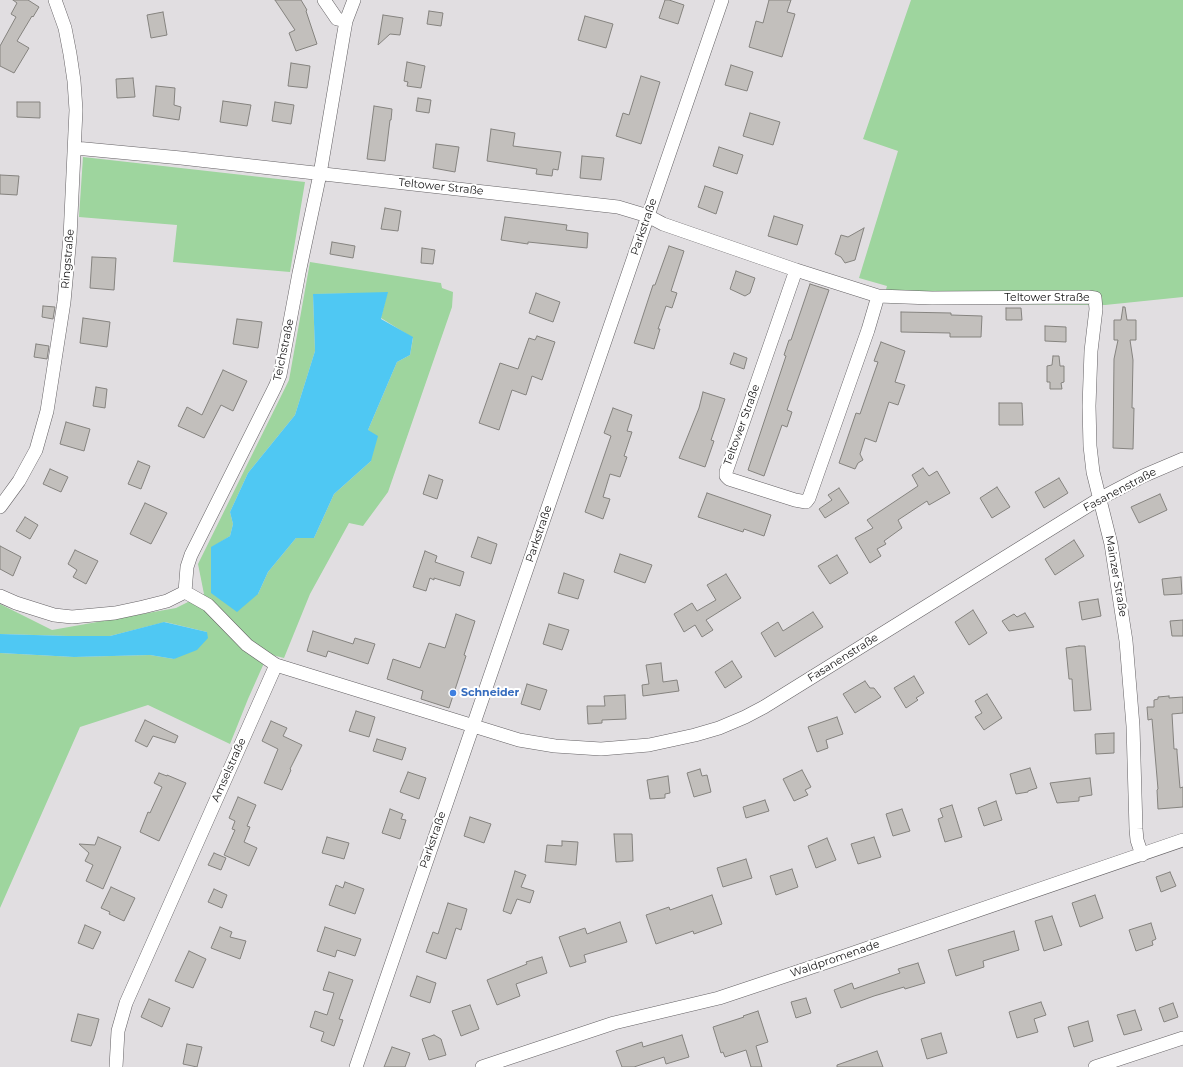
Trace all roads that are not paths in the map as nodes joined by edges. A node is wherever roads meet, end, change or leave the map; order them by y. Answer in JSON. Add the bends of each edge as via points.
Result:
{"nodes":[{"id":1,"x":55,"y":0,"type":"edge"},
{"id":2,"x":324,"y":0,"type":"edge"},
{"id":3,"x":354,"y":0,"type":"edge"},
{"id":4,"x":722,"y":0,"type":"edge"},
{"id":5,"x":346,"y":21,"type":"junction"},
{"id":6,"x":75,"y":148,"type":"junction"},
{"id":7,"x":320,"y":174,"type":"junction"},
{"id":8,"x":648,"y":216,"type":"junction"},
{"id":9,"x":796,"y":270,"type":"junction"},
{"id":10,"x":878,"y":296,"type":"junction"},
{"id":11,"x":1095,"y":298,"type":"joint"},
{"id":12,"x":1183,"y":459,"type":"edge"},
{"id":13,"x":1099,"y":499,"type":"junction"},
{"id":14,"x":0,"y":507,"type":"edge"},
{"id":15,"x":185,"y":592,"type":"junction"},
{"id":16,"x":0,"y":596,"type":"edge"},
{"id":17,"x":276,"y":665,"type":"junction"},
{"id":18,"x":473,"y":726,"type":"junction"},
{"id":19,"x":1183,"y":840,"type":"edge"},
{"id":20,"x":1142,"y":855,"type":"junction"},
{"id":21,"x":1183,"y":1038,"type":"edge"},
{"id":22,"x":116,"y":1067,"type":"edge"},
{"id":23,"x":356,"y":1067,"type":"edge"},
{"id":24,"x":482,"y":1067,"type":"edge"},
{"id":25,"x":1095,"y":1067,"type":"edge"}],
"edges":[{"from":1,"to":6,"type":"street","name":"Ringstraße","via":[[65,28],[73,74],[76,110]]},
{"from":2,"to":5,"type":"street","via":[[337,19]]},
{"from":3,"to":5,"type":"street","name":"Teichstraße"},
{"from":4,"to":8,"type":"street","name":"Parkstraße"},
{"from":5,"to":7,"type":"street","name":"Teichstraße"},
{"from":6,"to":7,"type":"street","name":"Teltower Straße"},
{"from":6,"to":14,"type":"street","name":"Ringstraße","via":[[64,302],[47,410],[36,450],[19,481]]},
{"from":7,"to":8,"type":"street","name":"Teltower Straße","via":[[618,207]]},
{"from":7,"to":15,"type":"street","name":"Teichstraße","via":[[280,374],[191,555],[187,567]]},
{"from":8,"to":9,"type":"street","name":"Teltower Straße","via":[[662,224]]},
{"from":8,"to":18,"type":"street","name":"Parkstraße"},
{"from":9,"to":10,"type":"street","name":"Teltower Straße"},
{"from":9,"to":10,"type":"street","name":"Teltower Straße","via":[[726,472],[729,478],[795,500],[806,502],[809,498]]},
{"from":10,"to":11,"type":"street","name":"Teltower Straße"},
{"from":11,"to":13,"type":"street","name":"Mainzer Straße","via":[[1089,406],[1090,446]]},
{"from":12,"to":13,"type":"street","name":"Fasanenstraße"},
{"from":13,"to":18,"type":"street","name":"Fasanenstraße","via":[[764,707],[719,728],[669,742],[601,749],[537,744]]},
{"from":13,"to":20,"type":"street","name":"Mainzer Straße","via":[[1111,544],[1126,641],[1133,726],[1136,829]]},
{"from":15,"to":16,"type":"street","via":[[167,600],[115,613],[72,618],[52,615]]},
{"from":15,"to":17,"type":"street","via":[[208,605],[247,645]]},
{"from":17,"to":18,"type":"street"},
{"from":17,"to":22,"type":"street","name":"Amselstraße","via":[[126,1003],[118,1031]]},
{"from":18,"to":23,"type":"street","name":"Parkstraße"},
{"from":19,"to":20,"type":"street","name":"Waldpromenade"},
{"from":20,"to":24,"type":"street","name":"Waldpromenade","via":[[719,998],[619,1022]]},
{"from":21,"to":25,"type":"street"}]}
